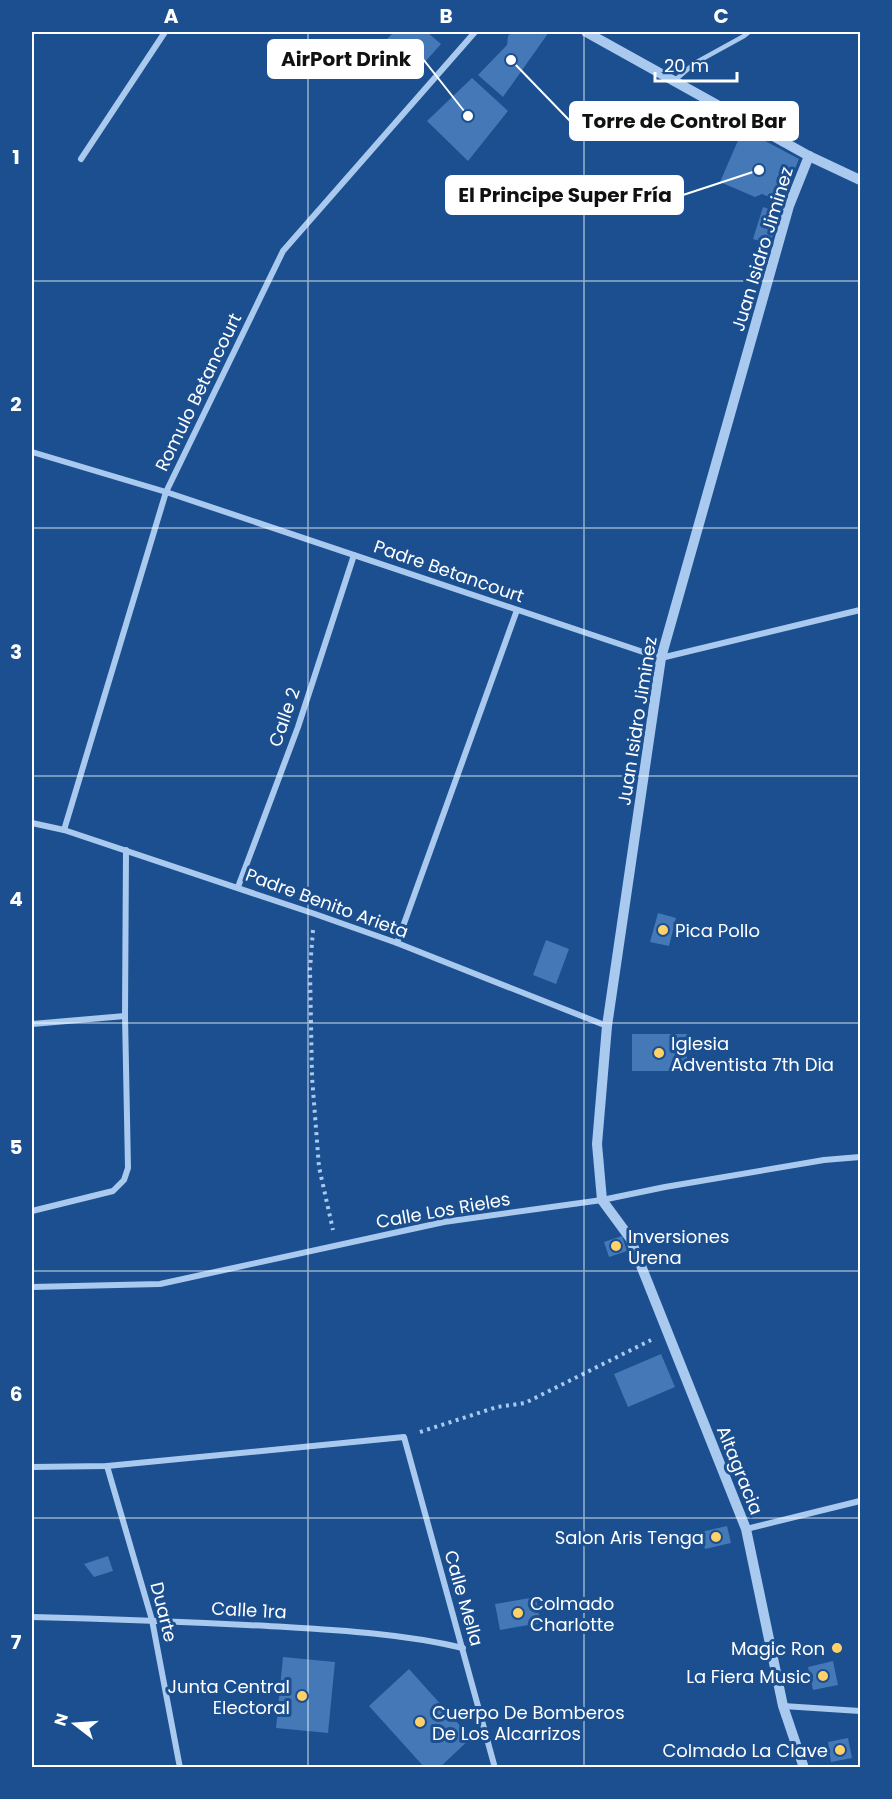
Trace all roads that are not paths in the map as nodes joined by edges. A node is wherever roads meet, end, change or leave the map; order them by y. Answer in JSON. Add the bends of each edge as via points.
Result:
{"nodes":[{"id":1,"x":165,"y":32,"type":"edge"},
{"id":2,"x":476,"y":32,"type":"edge"},
{"id":3,"x":586,"y":32,"type":"edge"},
{"id":4,"x":749,"y":32,"type":"edge"},
{"id":5,"x":674,"y":81,"type":"junction"},
{"id":6,"x":808,"y":156,"type":"junction"},
{"id":7,"x":81,"y":159,"type":"dead end"},
{"id":8,"x":861,"y":180,"type":"edge"},
{"id":9,"x":32,"y":452,"type":"edge"},
{"id":10,"x":166,"y":492,"type":"junction"},
{"id":11,"x":354,"y":555,"type":"junction"},
{"id":12,"x":518,"y":610,"type":"junction"},
{"id":13,"x":861,"y":610,"type":"edge"},
{"id":14,"x":661,"y":658,"type":"junction"},
{"id":15,"x":32,"y":823,"type":"edge"},
{"id":16,"x":64,"y":830,"type":"junction"},
{"id":17,"x":126,"y":850,"type":"junction"},
{"id":18,"x":238,"y":888,"type":"junction"},
{"id":19,"x":397,"y":943,"type":"junction"},
{"id":20,"x":125,"y":1016,"type":"junction"},
{"id":21,"x":32,"y":1024,"type":"edge"},
{"id":22,"x":607,"y":1026,"type":"junction"},
{"id":23,"x":861,"y":1157,"type":"edge"},
{"id":24,"x":602,"y":1200,"type":"junction"},
{"id":25,"x":32,"y":1211,"type":"edge"},
{"id":26,"x":32,"y":1287,"type":"edge"},
{"id":27,"x":107,"y":1466,"type":"junction"},
{"id":28,"x":32,"y":1467,"type":"edge"},
{"id":29,"x":861,"y":1501,"type":"edge"},
{"id":30,"x":746,"y":1529,"type":"junction"},
{"id":31,"x":32,"y":1617,"type":"edge"},
{"id":32,"x":152,"y":1620,"type":"junction"},
{"id":33,"x":463,"y":1648,"type":"junction"},
{"id":34,"x":783,"y":1706,"type":"junction"},
{"id":35,"x":861,"y":1711,"type":"edge"},
{"id":36,"x":180,"y":1767,"type":"edge"},
{"id":37,"x":495,"y":1767,"type":"edge"},
{"id":38,"x":804,"y":1767,"type":"edge"}],
"edges":[{"from":1,"to":7,"type":"street"},
{"from":2,"to":10,"type":"street","name":"Romulo Betancourt","via":[[284,251]]},
{"from":3,"to":5,"type":"street"},
{"from":4,"to":5,"type":"lane","via":[[695,63]]},
{"from":5,"to":6,"type":"street"},
{"from":6,"to":8,"type":"street"},
{"from":6,"to":14,"type":"street","name":"Juan Isidro Jiminez","via":[[789,206]]},
{"from":9,"to":10,"type":"street","name":"Padre Betancourt"},
{"from":10,"to":11,"type":"street","name":"Padre Betancourt"},
{"from":10,"to":16,"type":"street","name":"Romulo Betancourt"},
{"from":11,"to":12,"type":"street","name":"Padre Betancourt"},
{"from":11,"to":18,"type":"street","name":"Calle 2","via":[[298,727]]},
{"from":12,"to":14,"type":"street","name":"Padre Betancourt"},
{"from":12,"to":19,"type":"street"},
{"from":13,"to":14,"type":"street"},
{"from":14,"to":22,"type":"street","name":"Juan Isidro Jiminez"},
{"from":15,"to":16,"type":"street","name":"Padre Benito Arieta"},
{"from":16,"to":17,"type":"street","name":"Padre Benito Arieta"},
{"from":17,"to":18,"type":"street","name":"Padre Benito Arieta"},
{"from":17,"to":20,"type":"street"},
{"from":18,"to":19,"type":"street","name":"Padre Benito Arieta"},
{"from":19,"to":22,"type":"street","name":"Padre Benito Arieta"},
{"from":20,"to":21,"type":"street"},
{"from":20,"to":25,"type":"street","via":[[128,1168],[124,1180],[113,1191]]},
{"from":22,"to":24,"type":"street","name":"Juan Isidro Jiminez","via":[[597,1144]]},
{"from":23,"to":24,"type":"street","name":"Calle Los Rieles","via":[[824,1160]]},
{"from":24,"to":26,"type":"street","name":"Calle Los Rieles","via":[[444,1222],[160,1284]]},
{"from":24,"to":30,"type":"street","name":"Altagracia","via":[[630,1238]]},
{"from":27,"to":28,"type":"street"},
{"from":27,"to":32,"type":"street","name":"Duarte"},
{"from":27,"to":33,"type":"street","name":"Calle Mella","via":[[404,1437]]},
{"from":29,"to":30,"type":"street"},
{"from":30,"to":34,"type":"street","name":"Altagracia"},
{"from":31,"to":32,"type":"street","name":"Calle 1ra"},
{"from":32,"to":33,"type":"street","name":"Calle 1ra","via":[[357,1631]]},
{"from":32,"to":36,"type":"street","name":"Duarte"},
{"from":33,"to":37,"type":"street","name":"Calle Mella"},
{"from":34,"to":35,"type":"street"},
{"from":34,"to":38,"type":"street","name":"Altagracia"}]}
